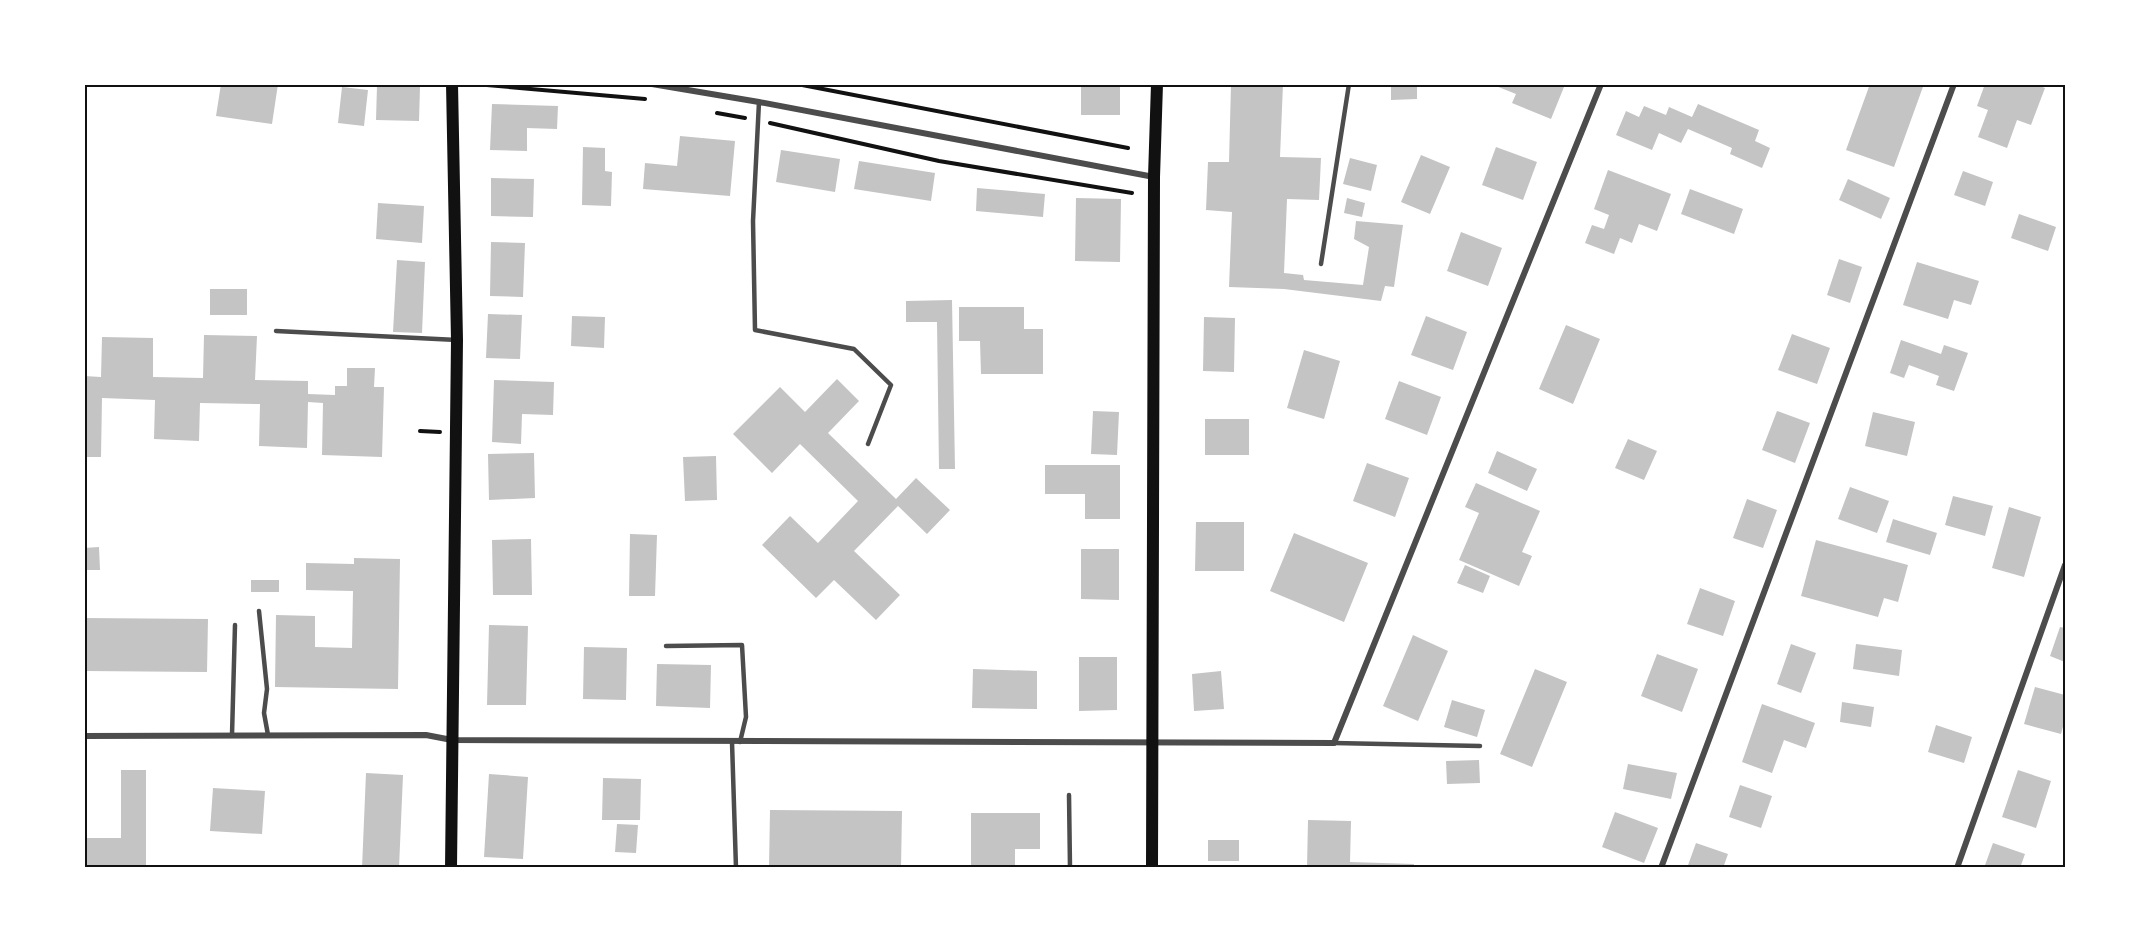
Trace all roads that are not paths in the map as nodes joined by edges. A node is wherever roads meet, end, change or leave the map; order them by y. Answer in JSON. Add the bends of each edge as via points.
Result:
{"nodes":[{"id":1,"x":452,"y":84,"type":"edge"},
{"id":2,"x":652,"y":84,"type":"edge"},
{"id":3,"x":1157,"y":84,"type":"edge"},
{"id":4,"x":1349,"y":84,"type":"edge"},
{"id":5,"x":1601,"y":84,"type":"edge"},
{"id":6,"x":1954,"y":84,"type":"edge"},
{"id":7,"x":759,"y":102,"type":"junction"},
{"id":8,"x":1154,"y":177,"type":"junction"},
{"id":9,"x":1321,"y":264,"type":"dead end"},
{"id":10,"x":276,"y":331,"type":"dead end"},
{"id":11,"x":457,"y":339,"type":"junction"},
{"id":12,"x":868,"y":444,"type":"dead end"},
{"id":13,"x":2065,"y":565,"type":"edge"},
{"id":14,"x":259,"y":611,"type":"dead end"},
{"id":15,"x":235,"y":625,"type":"dead end"},
{"id":16,"x":666,"y":646,"type":"dead end"},
{"id":17,"x":232,"y":735,"type":"junction"},
{"id":18,"x":268,"y":735,"type":"junction"},
{"id":19,"x":84,"y":736,"type":"edge"},
{"id":20,"x":452,"y":740,"type":"junction"},
{"id":21,"x":732,"y":742,"type":"junction"},
{"id":22,"x":740,"y":742,"type":"junction"},
{"id":23,"x":1153,"y":743,"type":"junction"},
{"id":24,"x":1334,"y":743,"type":"junction"},
{"id":25,"x":1480,"y":746,"type":"dead end"},
{"id":26,"x":1069,"y":795,"type":"dead end"},
{"id":27,"x":451,"y":868,"type":"edge"},
{"id":28,"x":736,"y":868,"type":"edge"},
{"id":29,"x":1070,"y":868,"type":"edge"},
{"id":30,"x":1152,"y":868,"type":"edge"},
{"id":31,"x":1661,"y":868,"type":"edge"},
{"id":32,"x":1957,"y":868,"type":"edge"}],
"edges":[{"from":1,"to":11,"type":"main road"},
{"from":2,"to":7,"type":"street"},
{"from":3,"to":8,"type":"main road"},
{"from":4,"to":9,"type":"lane"},
{"from":5,"to":24,"type":"street"},
{"from":6,"to":31,"type":"street"},
{"from":7,"to":8,"type":"street"},
{"from":7,"to":12,"type":"lane","via":[[753,221],[755,330],[854,350],[891,385]]},
{"from":8,"to":23,"type":"main road"},
{"from":10,"to":11,"type":"lane"},
{"from":11,"to":20,"type":"main road"},
{"from":13,"to":32,"type":"street"},
{"from":14,"to":18,"type":"lane"},
{"from":15,"to":17,"type":"lane"},
{"from":16,"to":22,"type":"lane","via":[[742,645],[746,717]]},
{"from":17,"to":18,"type":"street"},
{"from":17,"to":19,"type":"street"},
{"from":18,"to":20,"type":"street","via":[[426,735]]},
{"from":20,"to":21,"type":"street"},
{"from":20,"to":27,"type":"main road"},
{"from":21,"to":22,"type":"street"},
{"from":21,"to":28,"type":"lane"},
{"from":22,"to":23,"type":"street"},
{"from":23,"to":24,"type":"street"},
{"from":23,"to":30,"type":"main road"},
{"from":24,"to":25,"type":"lane"},
{"from":26,"to":29,"type":"lane"}]}
